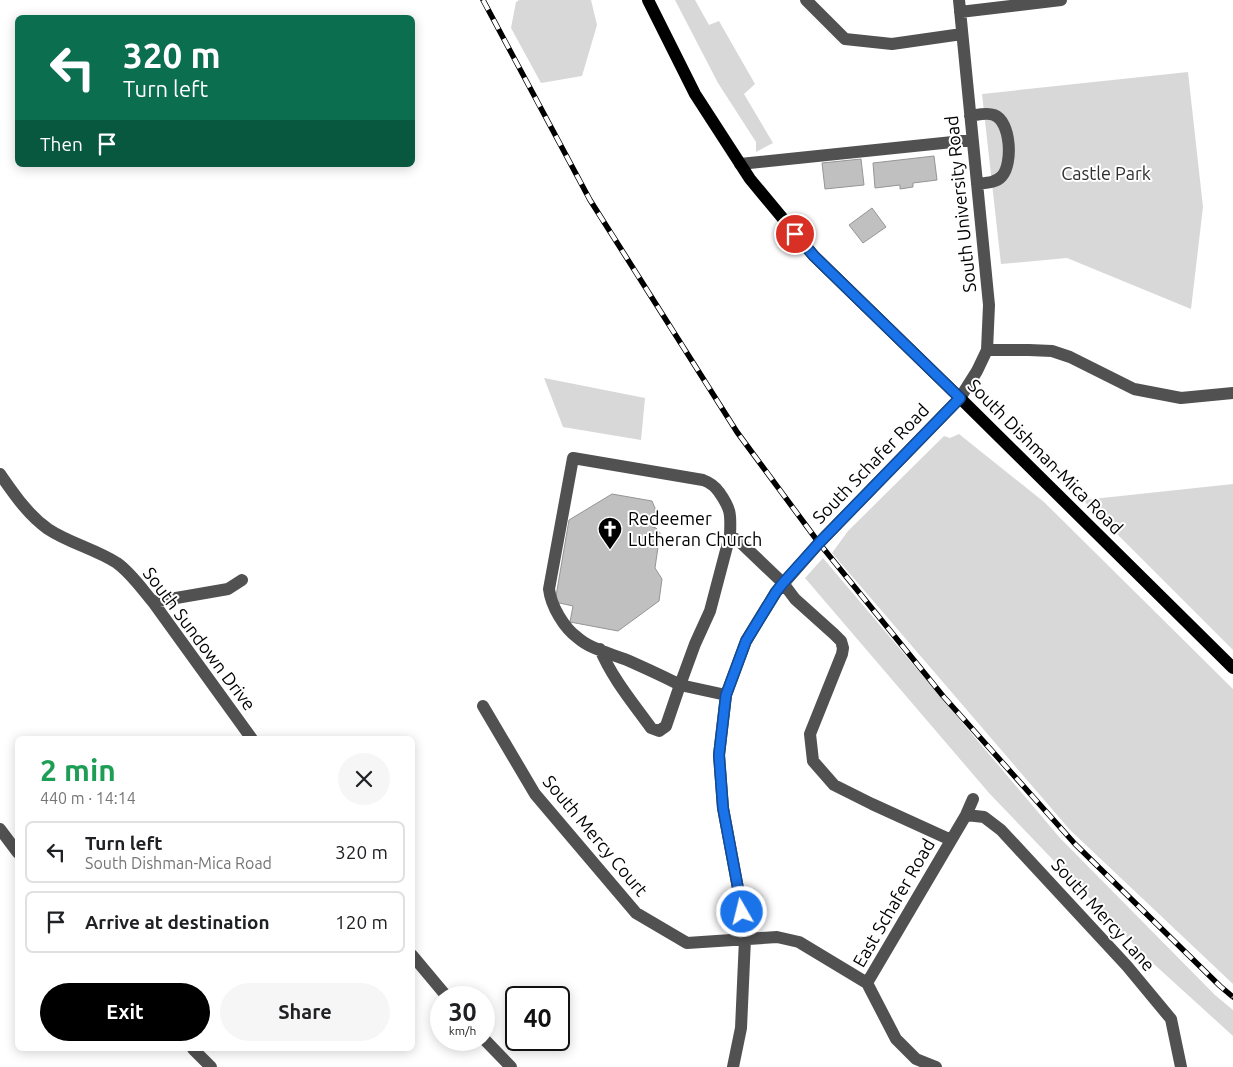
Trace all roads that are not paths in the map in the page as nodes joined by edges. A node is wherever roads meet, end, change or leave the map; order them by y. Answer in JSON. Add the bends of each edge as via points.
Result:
{"nodes":[{"id":1,"x":648,"y":0,"type":"edge"},
{"id":2,"x":806,"y":0,"type":"edge"},
{"id":3,"x":1061,"y":0,"type":"edge"},
{"id":4,"x":959,"y":6,"type":"edge"},
{"id":5,"x":962,"y":34,"type":"junction"},
{"id":6,"x":970,"y":116,"type":"junction"},
{"id":7,"x":972,"y":140,"type":"junction"},
{"id":8,"x":740,"y":164,"type":"junction"},
{"id":9,"x":976,"y":184,"type":"junction"},
{"id":10,"x":987,"y":350,"type":"junction"},
{"id":11,"x":1233,"y":393,"type":"edge"},
{"id":12,"x":960,"y":398,"type":"junction"},
{"id":13,"x":0,"y":474,"type":"edge"},
{"id":14,"x":730,"y":535,"type":"junction"},
{"id":15,"x":242,"y":580,"type":"dead end"},
{"id":16,"x":783,"y":583,"type":"junction"},
{"id":17,"x":153,"y":602,"type":"junction"},
{"id":18,"x":600,"y":649,"type":"junction"},
{"id":19,"x":1233,"y":668,"type":"edge"},
{"id":20,"x":680,"y":685,"type":"junction"},
{"id":21,"x":726,"y":695,"type":"junction"},
{"id":22,"x":483,"y":706,"type":"dead end"},
{"id":23,"x":250,"y":736,"type":"edge"},
{"id":24,"x":973,"y":799,"type":"dead end"},
{"id":25,"x":966,"y":814,"type":"junction"},
{"id":26,"x":0,"y":829,"type":"edge"},
{"id":27,"x":951,"y":840,"type":"junction"},
{"id":28,"x":15,"y":849,"type":"edge"},
{"id":29,"x":745,"y":939,"type":"junction"},
{"id":30,"x":415,"y":959,"type":"edge"},
{"id":31,"x":867,"y":983,"type":"junction"},
{"id":32,"x":438,"y":986,"type":"edge"},
{"id":33,"x":495,"y":1050,"type":"edge"},
{"id":34,"x":195,"y":1051,"type":"edge"},
{"id":35,"x":212,"y":1067,"type":"edge"},
{"id":36,"x":511,"y":1067,"type":"edge"},
{"id":37,"x":732,"y":1067,"type":"edge"},
{"id":38,"x":936,"y":1067,"type":"edge"},
{"id":39,"x":1181,"y":1067,"type":"edge"}],
"edges":[{"from":1,"to":8,"type":"main road","name":"South Dishman-Mica Road","via":[[695,94]]},
{"from":2,"to":5,"type":"street","via":[[845,39],[892,44]]},
{"from":3,"to":4,"type":"street"},
{"from":4,"to":5,"type":"street","name":"South University Road"},
{"from":5,"to":6,"type":"street","name":"South University Road"},
{"from":6,"to":7,"type":"street","name":"South University Road"},
{"from":6,"to":9,"type":"street","via":[[994,115],[999,118],[1005,126],[1008,141],[1009,155],[1003,176],[995,182]]},
{"from":7,"to":8,"type":"street"},
{"from":7,"to":9,"type":"street","name":"South University Road"},
{"from":8,"to":12,"type":"main road","name":"South Dishman-Mica Road","via":[[814,256]]},
{"from":9,"to":10,"type":"street","name":"South University Road","via":[[989,305]]},
{"from":10,"to":11,"type":"street","via":[[1052,351],[1134,388],[1181,398]]},
{"from":10,"to":12,"type":"street","name":"South University Road"},
{"from":12,"to":16,"type":"street","name":"South Schafer Road"},
{"from":12,"to":19,"type":"main road","name":"South Dishman-Mica Road"},
{"from":13,"to":17,"type":"street","name":"South Sundown Drive","via":[[24,508],[47,528],[118,564]]},
{"from":14,"to":16,"type":"street"},
{"from":14,"to":18,"type":"street","via":[[728,504],[711,483],[573,458],[550,598],[567,628],[588,645]]},
{"from":14,"to":20,"type":"street","via":[[710,611]]},
{"from":15,"to":17,"type":"street","via":[[228,589]]},
{"from":16,"to":21,"type":"street","name":"South Schafer Road","via":[[746,641]]},
{"from":16,"to":27,"type":"street","name":"East Schafer Road","via":[[795,599],[841,641],[843,648],[810,734],[814,761],[834,785]]},
{"from":17,"to":23,"type":"street","name":"South Sundown Drive"},
{"from":18,"to":20,"type":"street"},
{"from":18,"to":20,"type":"street","via":[[618,683],[651,728],[659,730],[666,726]]},
{"from":20,"to":21,"type":"street"},
{"from":21,"to":29,"type":"street","name":"South Schafer Road","via":[[719,755],[723,808]]},
{"from":22,"to":29,"type":"street","name":"South Mercy Court","via":[[535,794],[636,912],[687,943]]},
{"from":24,"to":25,"type":"street","name":"East Schafer Road"},
{"from":25,"to":27,"type":"street","name":"East Schafer Road"},
{"from":25,"to":39,"type":"street","name":"South Mercy Lane","via":[[984,817],[1001,830],[1127,966],[1171,1019]]},
{"from":26,"to":28,"type":"street"},
{"from":27,"to":31,"type":"street","name":"East Schafer Road"},
{"from":29,"to":31,"type":"street","name":"South Mercy Court","via":[[777,937],[799,942]]},
{"from":29,"to":37,"type":"street","name":"South Schafer Road","via":[[741,1028]]},
{"from":30,"to":32,"type":"street"},
{"from":31,"to":38,"type":"street","via":[[896,1039],[916,1059]]},
{"from":33,"to":36,"type":"street"},
{"from":34,"to":35,"type":"street"}]}
